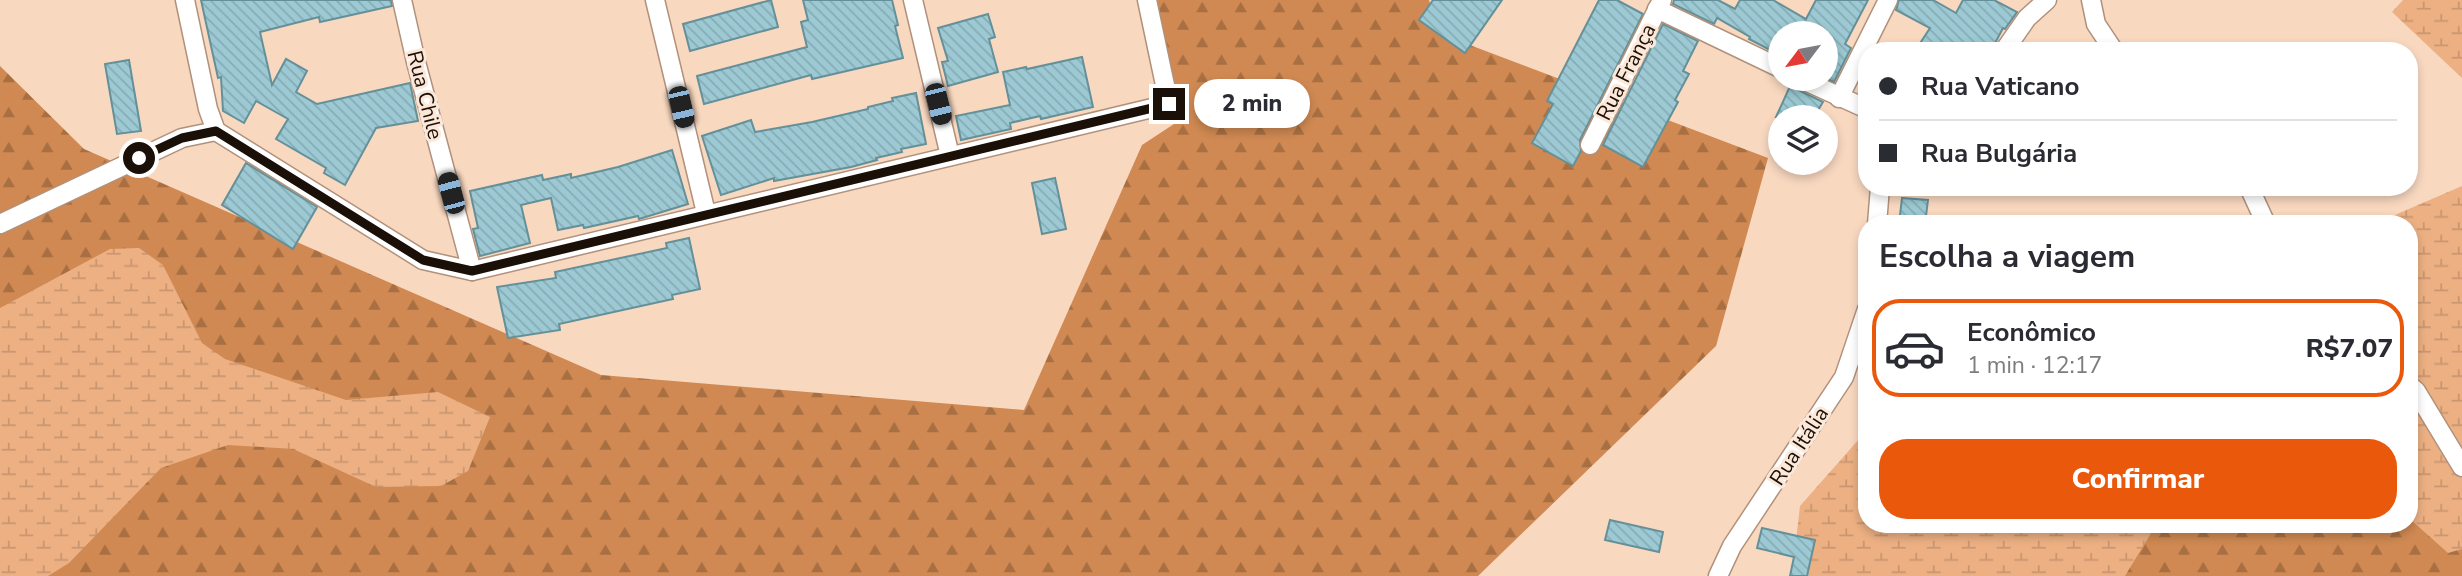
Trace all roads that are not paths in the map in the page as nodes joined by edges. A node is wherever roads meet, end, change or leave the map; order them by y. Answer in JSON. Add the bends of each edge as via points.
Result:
{"nodes":[{"id":1,"x":186,"y":0,"type":"edge"},
{"id":2,"x":402,"y":0,"type":"edge"},
{"id":3,"x":655,"y":0,"type":"edge"},
{"id":4,"x":913,"y":0,"type":"edge"},
{"id":5,"x":1147,"y":0,"type":"edge"},
{"id":6,"x":1888,"y":0,"type":"edge"},
{"id":7,"x":2047,"y":0,"type":"edge"},
{"id":8,"x":2091,"y":0,"type":"edge"},
{"id":9,"x":1660,"y":5,"type":"edge"},
{"id":10,"x":1867,"y":42,"type":"edge"},
{"id":11,"x":2010,"y":42,"type":"edge"},
{"id":12,"x":2107,"y":42,"type":"edge"},
{"id":13,"x":1858,"y":60,"type":"edge"},
{"id":14,"x":1768,"y":62,"type":"edge"},
{"id":15,"x":1825,"y":91,"type":"edge"},
{"id":16,"x":1839,"y":98,"type":"junction"},
{"id":17,"x":1858,"y":105,"type":"edge"},
{"id":18,"x":216,"y":131,"type":"junction"},
{"id":19,"x":1590,"y":145,"type":"dead end"},
{"id":20,"x":950,"y":156,"type":"junction"},
{"id":21,"x":1879,"y":196,"type":"edge"},
{"id":22,"x":2253,"y":196,"type":"edge"},
{"id":23,"x":706,"y":213,"type":"junction"},
{"id":24,"x":1878,"y":215,"type":"edge"},
{"id":25,"x":2262,"y":215,"type":"edge"},
{"id":26,"x":0,"y":224,"type":"edge"},
{"id":27,"x":472,"y":271,"type":"junction"},
{"id":28,"x":1858,"y":336,"type":"edge"},
{"id":29,"x":2418,"y":394,"type":"edge"},
{"id":30,"x":2462,"y":467,"type":"edge"},
{"id":31,"x":1718,"y":576,"type":"edge"}],
"edges":[{"from":1,"to":18,"type":"street"},
{"from":2,"to":27,"type":"street","name":"Rua Chile"},
{"from":3,"to":23,"type":"street"},
{"from":4,"to":20,"type":"street"},
{"from":5,"to":20,"type":"street","via":[[1169,104]]},
{"from":6,"to":10,"type":"street"},
{"from":7,"to":11,"type":"street"},
{"from":8,"to":12,"type":"street","via":[[2096,24]]},
{"from":9,"to":14,"type":"street"},
{"from":9,"to":19,"type":"street","name":"Rua França"},
{"from":13,"to":16,"type":"street"},
{"from":15,"to":16,"type":"street"},
{"from":16,"to":17,"type":"street"},
{"from":18,"to":26,"type":"street","via":[[182,138]]},
{"from":18,"to":27,"type":"street","via":[[423,260]]},
{"from":20,"to":23,"type":"street"},
{"from":21,"to":24,"type":"street"},
{"from":22,"to":25,"type":"street"},
{"from":23,"to":27,"type":"street"},
{"from":28,"to":31,"type":"street","name":"Rua Itália","via":[[1844,377],[1732,546]]},
{"from":29,"to":30,"type":"street"}]}
